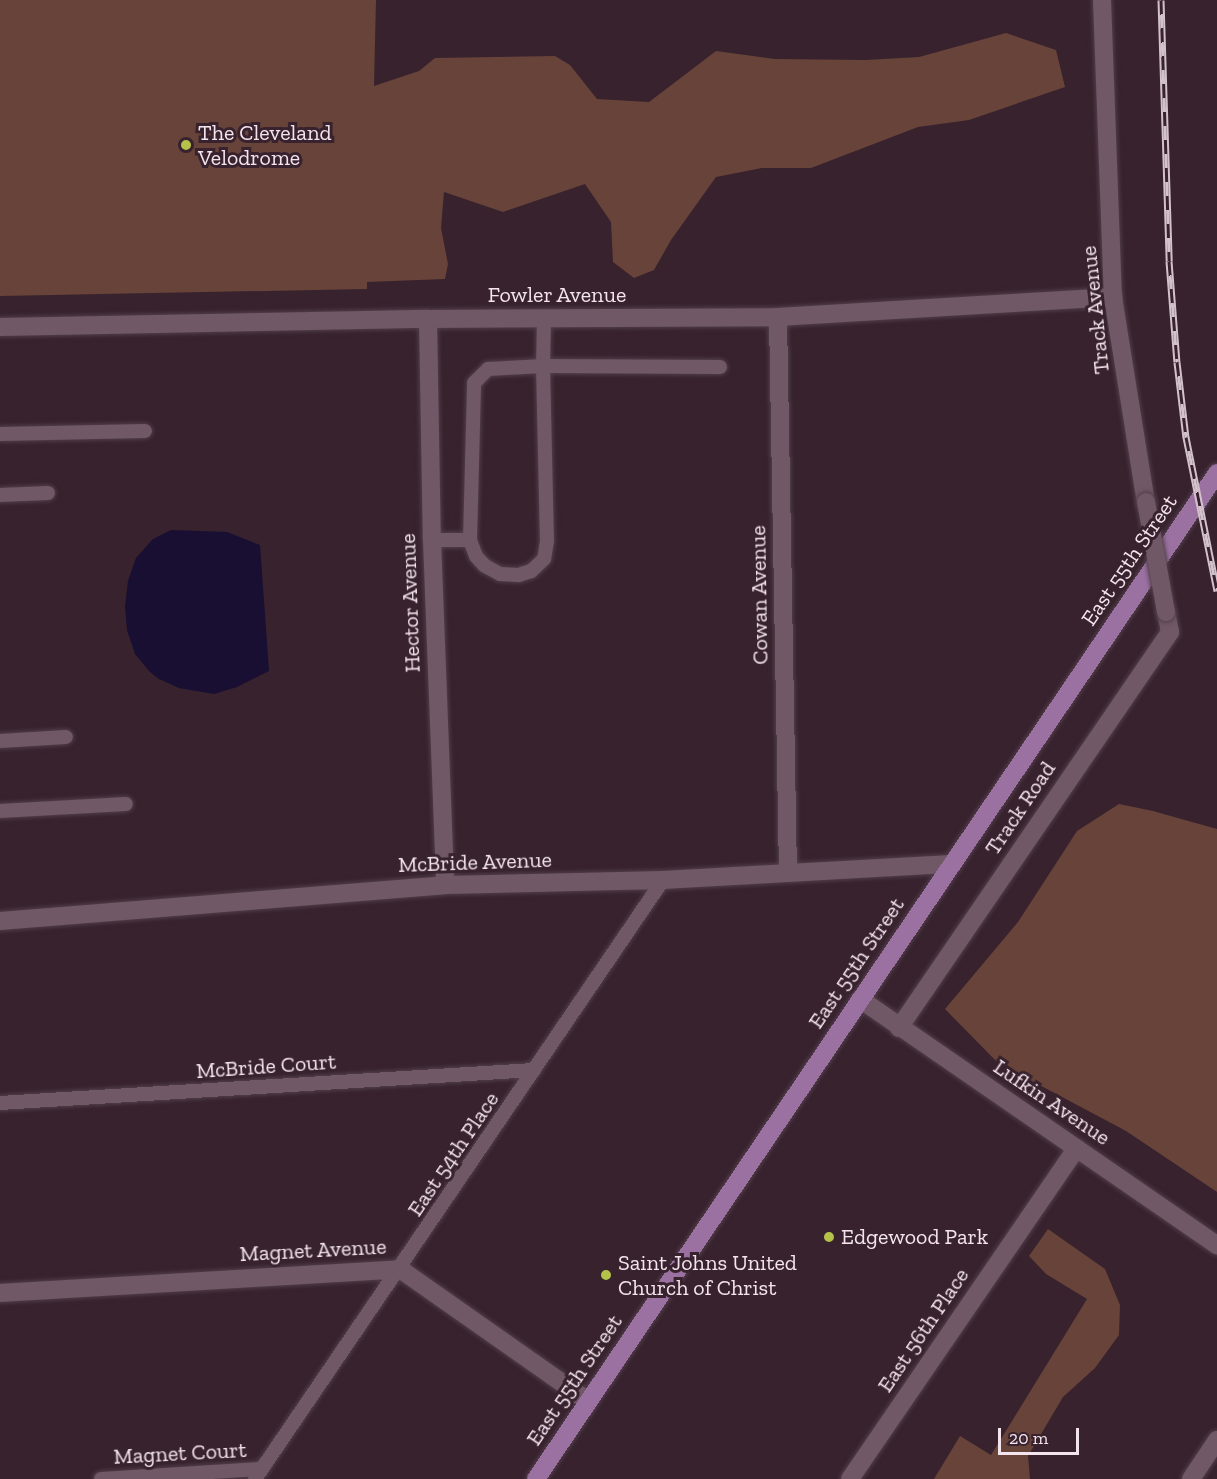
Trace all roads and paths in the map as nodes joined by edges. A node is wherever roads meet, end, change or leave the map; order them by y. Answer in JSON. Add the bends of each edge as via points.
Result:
{"nodes":[{"id":1,"x":1102,"y":0,"type":"edge"},
{"id":2,"x":1113,"y":297,"type":"junction"},
{"id":3,"x":778,"y":317,"type":"junction"},
{"id":4,"x":428,"y":318,"type":"junction"},
{"id":5,"x":544,"y":319,"type":"junction"},
{"id":6,"x":0,"y":327,"type":"edge"},
{"id":7,"x":543,"y":366,"type":"junction"},
{"id":8,"x":720,"y":367,"type":"dead end"},
{"id":9,"x":145,"y":431,"type":"dead end"},
{"id":10,"x":0,"y":434,"type":"edge"},
{"id":11,"x":1217,"y":473,"type":"edge"},
{"id":12,"x":48,"y":493,"type":"dead end"},
{"id":13,"x":0,"y":495,"type":"edge"},
{"id":14,"x":432,"y":540,"type":"junction"},
{"id":15,"x":470,"y":540,"type":"junction"},
{"id":16,"x":1166,"y":612,"type":"joint"},
{"id":17,"x":66,"y":737,"type":"dead end"},
{"id":18,"x":0,"y":741,"type":"edge"},
{"id":19,"x":126,"y":804,"type":"dead end"},
{"id":20,"x":0,"y":811,"type":"edge"},
{"id":21,"x":952,"y":864,"type":"junction"},
{"id":22,"x":788,"y":873,"type":"junction"},
{"id":23,"x":663,"y":880,"type":"junction"},
{"id":24,"x":446,"y":885,"type":"junction"},
{"id":25,"x":0,"y":921,"type":"edge"},
{"id":26,"x":860,"y":999,"type":"junction"},
{"id":27,"x":899,"y":1028,"type":"junction"},
{"id":28,"x":534,"y":1070,"type":"junction"},
{"id":29,"x":0,"y":1103,"type":"edge"},
{"id":30,"x":1077,"y":1148,"type":"junction"},
{"id":31,"x":1217,"y":1245,"type":"edge"},
{"id":32,"x":400,"y":1269,"type":"junction"},
{"id":33,"x":0,"y":1293,"type":"edge"},
{"id":34,"x":588,"y":1401,"type":"junction"},
{"id":35,"x":1217,"y":1440,"type":"edge"},
{"id":36,"x":258,"y":1474,"type":"edge"},
{"id":37,"x":101,"y":1479,"type":"edge"},
{"id":38,"x":536,"y":1479,"type":"edge"},
{"id":39,"x":850,"y":1479,"type":"edge"},
{"id":40,"x":1191,"y":1479,"type":"edge"}],
"edges":[{"from":1,"to":2,"type":"street","name":"Track Avenue"},
{"from":2,"to":3,"type":"street","name":"Fowler Avenue"},
{"from":2,"to":16,"type":"street","name":"Track Avenue","bridge":true},
{"from":3,"to":5,"type":"street","name":"Fowler Avenue"},
{"from":3,"to":22,"type":"street","name":"Cowan Avenue"},
{"from":4,"to":5,"type":"street","name":"Fowler Avenue"},
{"from":4,"to":6,"type":"street","name":"Fowler Avenue"},
{"from":4,"to":14,"type":"street","name":"Hector Avenue"},
{"from":5,"to":7,"type":"lane"},
{"from":7,"to":8,"type":"lane"},
{"from":7,"to":15,"type":"lane","via":[[488,369],[474,383]]},
{"from":7,"to":15,"type":"lane","via":[[547,541],[544,559],[531,571],[500,574],[476,556]]},
{"from":9,"to":10,"type":"lane"},
{"from":11,"to":21,"type":"main road","name":"East 55th Street"},
{"from":12,"to":13,"type":"lane"},
{"from":14,"to":15,"type":"lane"},
{"from":14,"to":24,"type":"street","name":"Hector Avenue"},
{"from":16,"to":27,"type":"street","name":"Track Road","via":[[1170,632]]},
{"from":17,"to":18,"type":"lane"},
{"from":19,"to":20,"type":"lane"},
{"from":21,"to":22,"type":"street","name":"McBride Avenue"},
{"from":21,"to":26,"type":"main road","name":"East 55th Street"},
{"from":22,"to":23,"type":"street","name":"McBride Avenue"},
{"from":23,"to":24,"type":"street","name":"McBride Avenue"},
{"from":23,"to":28,"type":"lane","name":"East 54th Place"},
{"from":24,"to":25,"type":"street","name":"McBride Avenue"},
{"from":26,"to":27,"type":"street","name":"Lufkin Avenue"},
{"from":26,"to":34,"type":"main road","name":"East 55th Street"},
{"from":27,"to":30,"type":"street","name":"Lufkin Avenue"},
{"from":28,"to":29,"type":"lane","name":"McBride Court"},
{"from":28,"to":32,"type":"lane","name":"East 54th Place"},
{"from":30,"to":31,"type":"street","name":"Lufkin Avenue"},
{"from":30,"to":39,"type":"street","name":"East 56th Place"},
{"from":32,"to":33,"type":"street","name":"Magnet Avenue"},
{"from":32,"to":34,"type":"street","name":"Magnet Avenue"},
{"from":32,"to":36,"type":"lane","name":"East 54th Place"},
{"from":34,"to":38,"type":"main road","name":"East 55th Street"},
{"from":35,"to":40,"type":"street"},
{"from":36,"to":37,"type":"lane","name":"Magnet Court"}]}
